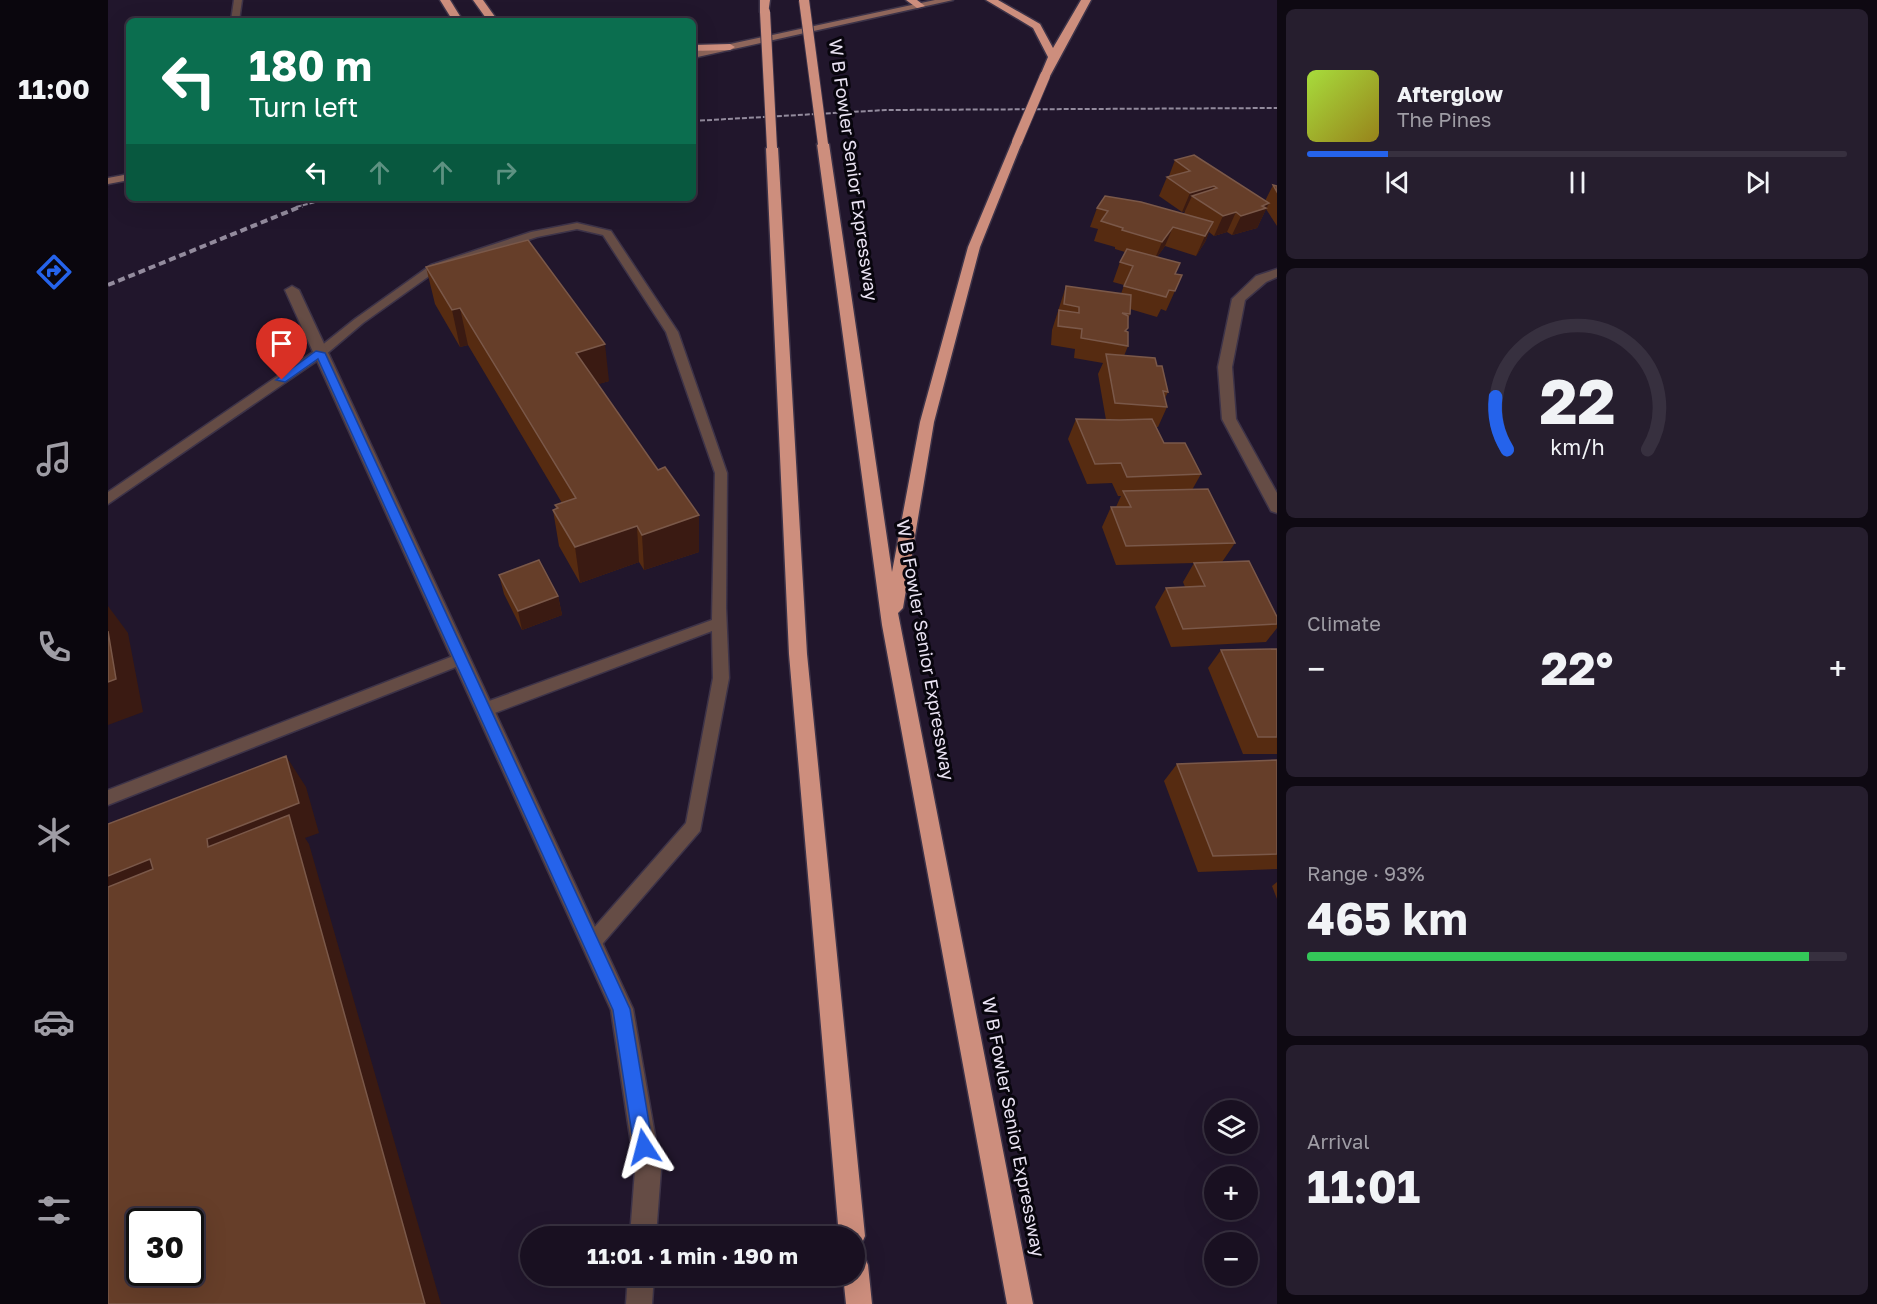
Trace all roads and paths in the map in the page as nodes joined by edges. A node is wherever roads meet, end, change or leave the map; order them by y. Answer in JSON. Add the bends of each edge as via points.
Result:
{"nodes":[{"id":1,"x":238,"y":0,"type":"edge"},
{"id":2,"x":445,"y":0,"type":"edge"},
{"id":3,"x":478,"y":0,"type":"edge"},
{"id":4,"x":765,"y":0,"type":"edge"},
{"id":5,"x":804,"y":0,"type":"edge"},
{"id":6,"x":911,"y":0,"type":"edge"},
{"id":7,"x":948,"y":0,"type":"edge"},
{"id":8,"x":991,"y":0,"type":"edge"},
{"id":9,"x":1086,"y":0,"type":"edge"},
{"id":10,"x":920,"y":6,"type":"junction"},
{"id":11,"x":485,"y":13,"type":"junction"},
{"id":12,"x":235,"y":18,"type":"edge"},
{"id":13,"x":456,"y":18,"type":"edge"},
{"id":14,"x":490,"y":18,"type":"edge"},
{"id":15,"x":494,"y":18,"type":"edge"},
{"id":16,"x":730,"y":47,"type":"junction"},
{"id":17,"x":696,"y":48,"type":"edge"},
{"id":18,"x":696,"y":54,"type":"edge"},
{"id":19,"x":1053,"y":57,"type":"junction"},
{"id":20,"x":126,"y":178,"type":"edge"},
{"id":21,"x":108,"y":181,"type":"edge"},
{"id":22,"x":1277,"y":273,"type":"edge"},
{"id":23,"x":292,"y":290,"type":"dead end"},
{"id":24,"x":320,"y":353,"type":"junction"},
{"id":25,"x":108,"y":499,"type":"edge"},
{"id":26,"x":1277,"y":507,"type":"edge"},
{"id":27,"x":719,"y":623,"type":"junction"},
{"id":28,"x":891,"y":625,"type":"junction"},
{"id":29,"x":461,"y":659,"type":"junction"},
{"id":30,"x":484,"y":710,"type":"junction"},
{"id":31,"x":108,"y":798,"type":"edge"},
{"id":32,"x":591,"y":944,"type":"junction"},
{"id":33,"x":644,"y":1226,"type":"edge"},
{"id":34,"x":851,"y":1226,"type":"edge"},
{"id":35,"x":640,"y":1286,"type":"edge"},
{"id":36,"x":857,"y":1286,"type":"edge"},
{"id":37,"x":639,"y":1304,"type":"edge"},
{"id":38,"x":859,"y":1304,"type":"edge"},
{"id":39,"x":1020,"y":1304,"type":"edge"}],
"edges":[{"from":1,"to":12,"type":"lane"},
{"from":2,"to":13,"type":"highway"},
{"from":3,"to":11,"type":"highway"},
{"from":4,"to":34,"type":"highway","bridge":true,"via":[[798,654]]},
{"from":5,"to":28,"type":"highway","name":"W B Fowler Senior Expressway","bridge":true},
{"from":6,"to":10,"type":"highway"},
{"from":7,"to":10,"type":"main road"},
{"from":8,"to":19,"type":"highway","via":[[1037,26]]},
{"from":9,"to":19,"type":"highway"},
{"from":10,"to":16,"type":"main road"},
{"from":11,"to":14,"type":"highway"},
{"from":11,"to":15,"type":"highway"},
{"from":16,"to":17,"type":"highway"},
{"from":16,"to":18,"type":"main road"},
{"from":19,"to":28,"type":"highway","bridge":true,"via":[[974,247],[927,422]]},
{"from":20,"to":21,"type":"main road"},
{"from":22,"to":26,"type":"street","via":[[1261,279],[1239,299],[1225,367],[1229,419]]},
{"from":23,"to":24,"type":"street"},
{"from":24,"to":25,"type":"lane"},
{"from":24,"to":27,"type":"lane","via":[[435,267],[535,234],[577,226],[607,233],[672,332],[721,473]]},
{"from":24,"to":29,"type":"street"},
{"from":27,"to":30,"type":"lane"},
{"from":27,"to":32,"type":"lane","via":[[721,678],[694,826]]},
{"from":28,"to":39,"type":"highway","name":"W B Fowler Senior Expressway"},
{"from":29,"to":30,"type":"street"},
{"from":29,"to":31,"type":"lane"},
{"from":30,"to":32,"type":"street"},
{"from":32,"to":33,"type":"street","via":[[622,1009],[648,1170]]},
{"from":35,"to":37,"type":"street"},
{"from":36,"to":38,"type":"highway"}]}
